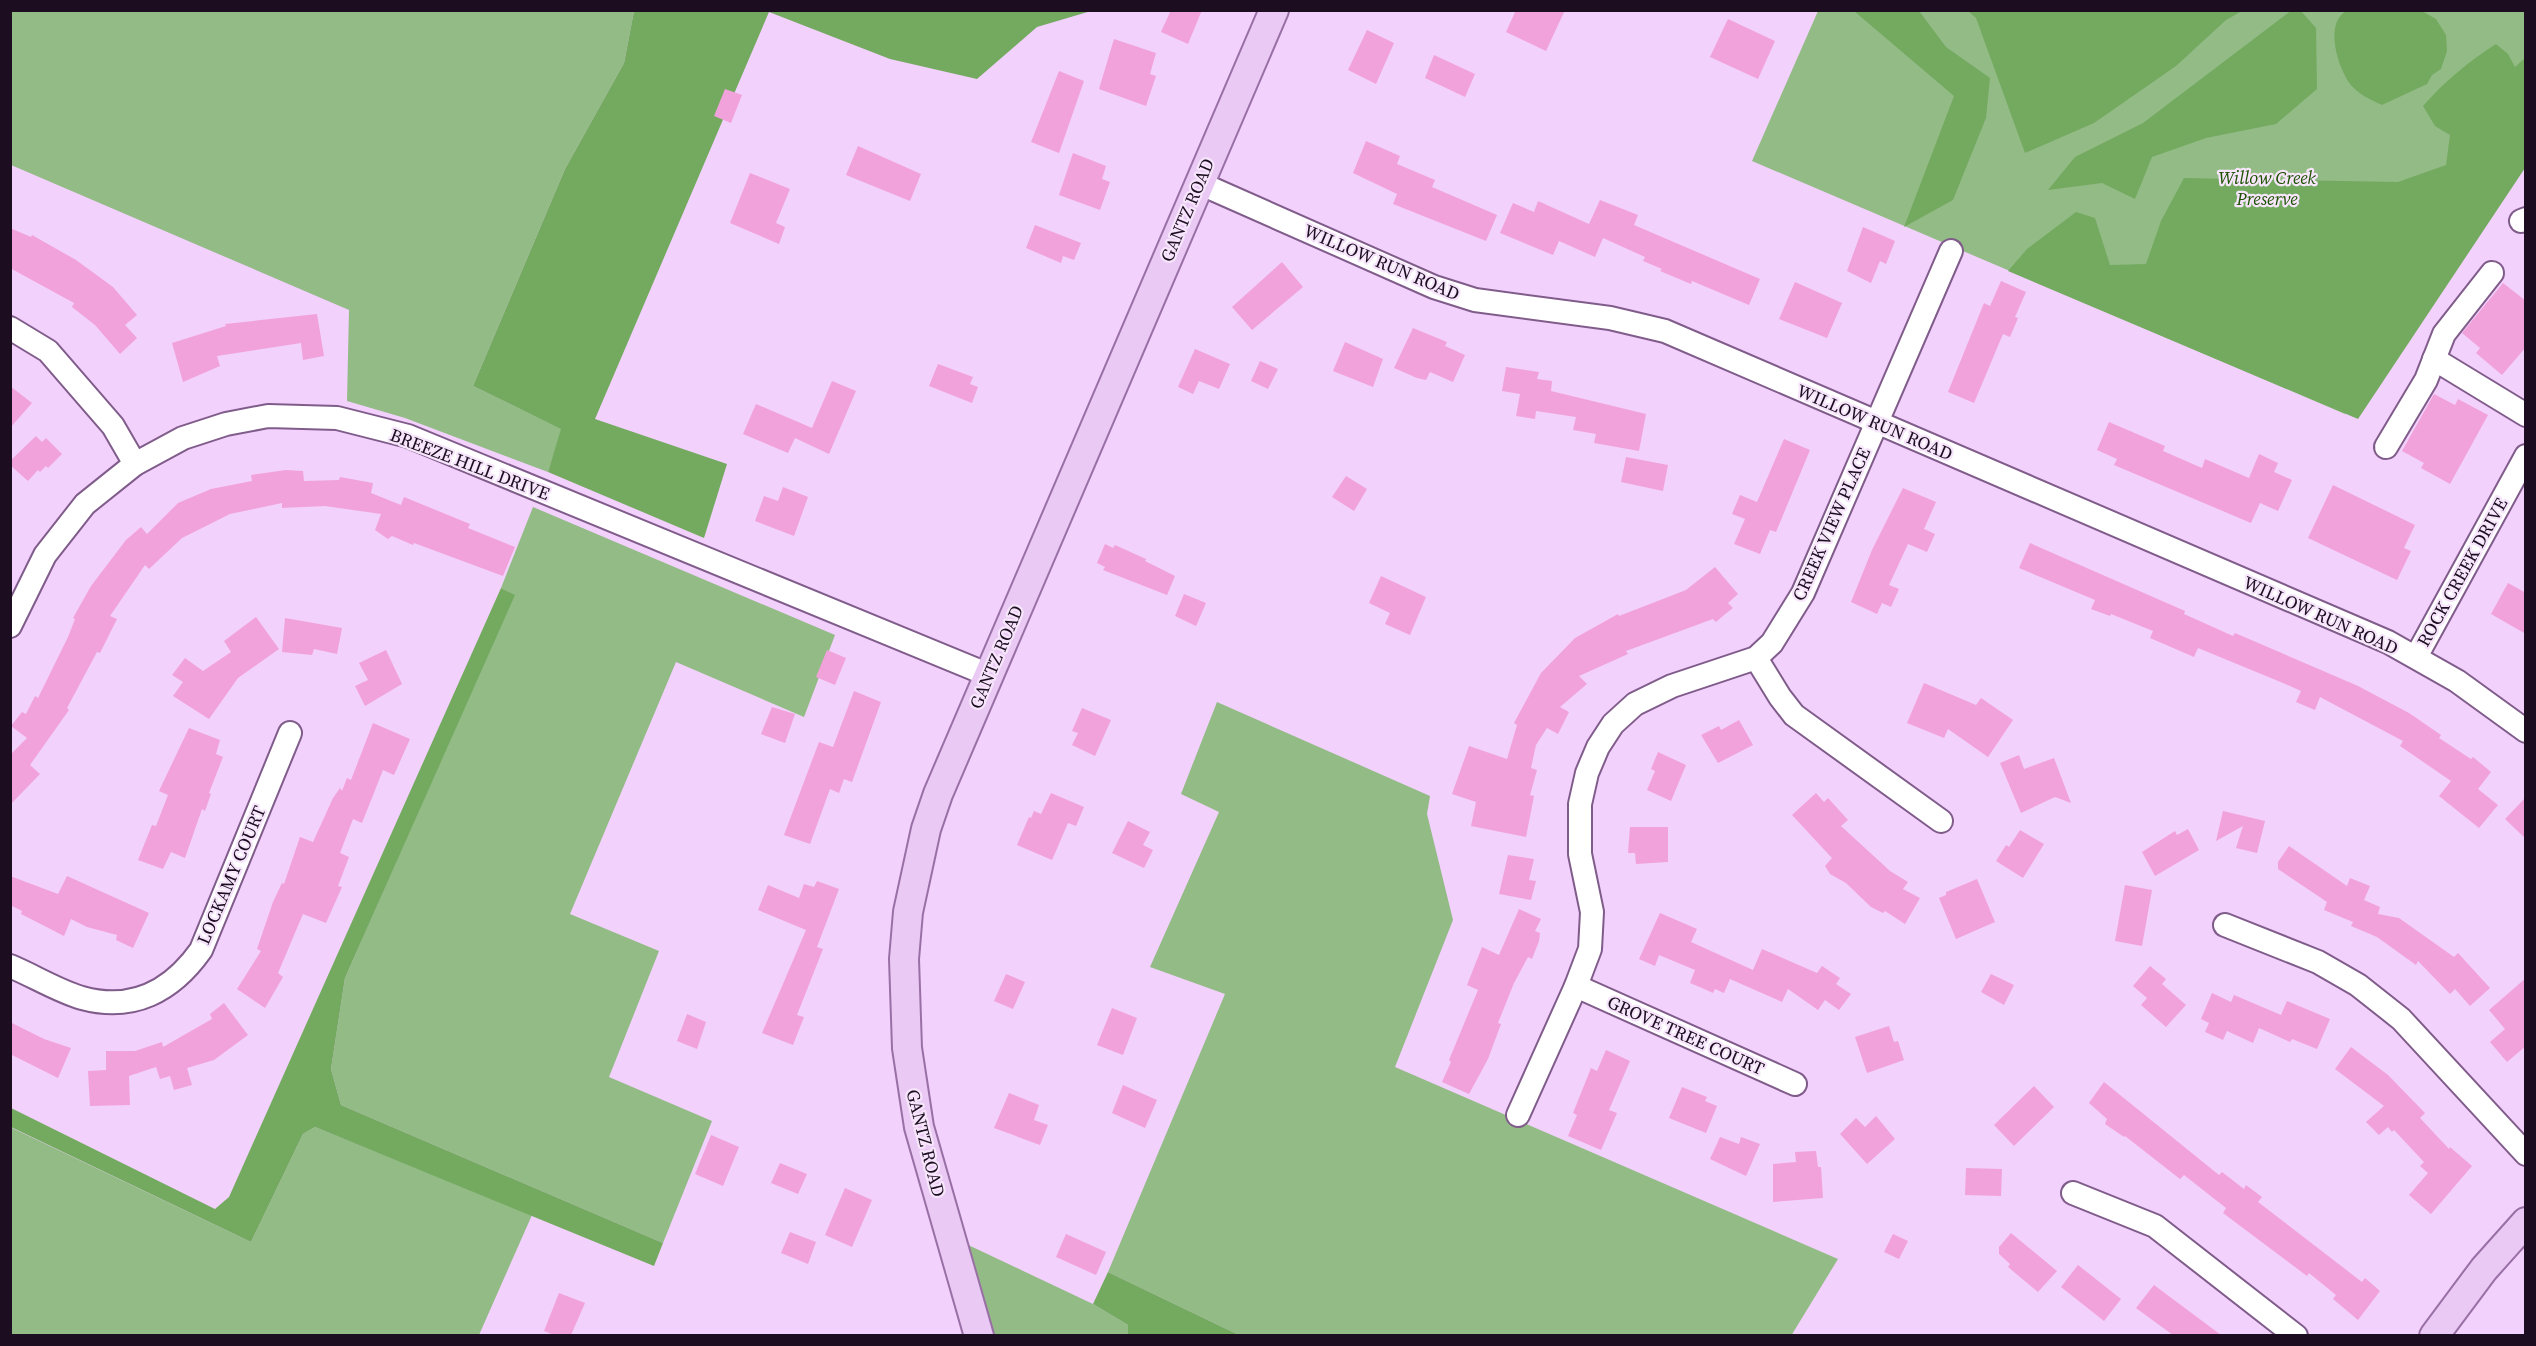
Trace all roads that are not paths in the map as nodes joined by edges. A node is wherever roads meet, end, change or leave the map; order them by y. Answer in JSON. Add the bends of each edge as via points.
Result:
{"nodes":[{"id":1,"x":1274,"y":10,"type":"edge"},
{"id":2,"x":1199,"y":183,"type":"junction"},
{"id":3,"x":1951,"y":251,"type":"dead end"},
{"id":4,"x":2492,"y":273,"type":"dead end"},
{"id":5,"x":10,"y":328,"type":"edge"},
{"id":6,"x":2434,"y":359,"type":"junction"},
{"id":7,"x":2526,"y":415,"type":"edge"},
{"id":8,"x":1876,"y":423,"type":"junction"},
{"id":9,"x":2386,"y":447,"type":"dead end"},
{"id":10,"x":2526,"y":456,"type":"edge"},
{"id":11,"x":135,"y":464,"type":"junction"},
{"id":12,"x":10,"y":626,"type":"edge"},
{"id":13,"x":2416,"y":657,"type":"junction"},
{"id":14,"x":1756,"y":658,"type":"junction"},
{"id":15,"x":989,"y":675,"type":"junction"},
{"id":16,"x":2526,"y":731,"type":"edge"},
{"id":17,"x":290,"y":733,"type":"dead end"},
{"id":18,"x":1941,"y":821,"type":"dead end"},
{"id":19,"x":2225,"y":925,"type":"dead end"},
{"id":20,"x":10,"y":966,"type":"edge"},
{"id":21,"x":1576,"y":986,"type":"junction"},
{"id":22,"x":1795,"y":1084,"type":"dead end"},
{"id":23,"x":1518,"y":1115,"type":"dead end"},
{"id":24,"x":2526,"y":1154,"type":"edge"},
{"id":25,"x":2073,"y":1192,"type":"dead end"},
{"id":26,"x":2526,"y":1222,"type":"edge"},
{"id":27,"x":979,"y":1335,"type":"edge"},
{"id":28,"x":2296,"y":1335,"type":"edge"},
{"id":29,"x":2434,"y":1335,"type":"edge"}],
"edges":[{"from":1,"to":2,"type":"main road","name":"GANTZ ROAD"},
{"from":2,"to":8,"type":"street","name":"WILLOW RUN ROAD","via":[[1434,287],[1475,300],[1610,318],[1665,331]]},
{"from":2,"to":15,"type":"main road","name":"GANTZ ROAD"},
{"from":3,"to":8,"type":"street","name":"CREEK VIEW PLACE"},
{"from":4,"to":6,"type":"street","via":[[2444,334]]},
{"from":5,"to":11,"type":"street","via":[[48,351],[113,426]]},
{"from":6,"to":7,"type":"street"},
{"from":6,"to":9,"type":"street","via":[[2426,380]]},
{"from":8,"to":13,"type":"street","name":"WILLOW RUN ROAD"},
{"from":8,"to":14,"type":"street","name":"CREEK VIEW PLACE","via":[[1803,593],[1772,643]]},
{"from":10,"to":13,"type":"street","name":"ROCK CREEK DRIVE"},
{"from":11,"to":12,"type":"street","name":"BREEZE HILL DRIVE","via":[[85,504],[45,555]]},
{"from":11,"to":15,"type":"street","name":"BREEZE HILL DRIVE","via":[[183,438],[226,424],[268,416],[337,418],[408,436]]},
{"from":13,"to":16,"type":"street","name":"WILLOW RUN ROAD"},
{"from":14,"to":18,"type":"street","via":[[1794,715]]},
{"from":14,"to":21,"type":"street","name":"CREEK VIEW PLACE","via":[[1672,686],[1635,704],[1613,724],[1598,747],[1580,804],[1580,854],[1592,912],[1590,949]]},
{"from":15,"to":27,"type":"main road","name":"GANTZ ROAD","via":[[926,829],[908,912],[903,959],[907,1048],[919,1127]]},
{"from":17,"to":20,"type":"street","name":"LOCKAMY COURT","via":[[201,950],[171,984],[128,1002],[105,1001],[82,998]]},
{"from":19,"to":24,"type":"street","via":[[2318,962],[2358,985],[2401,1019]]},
{"from":21,"to":22,"type":"street","name":"GROVE TREE COURT"},
{"from":21,"to":23,"type":"street","name":"CREEK VIEW PLACE"},
{"from":25,"to":28,"type":"street","via":[[2155,1226]]},
{"from":26,"to":29,"type":"main road"}]}
